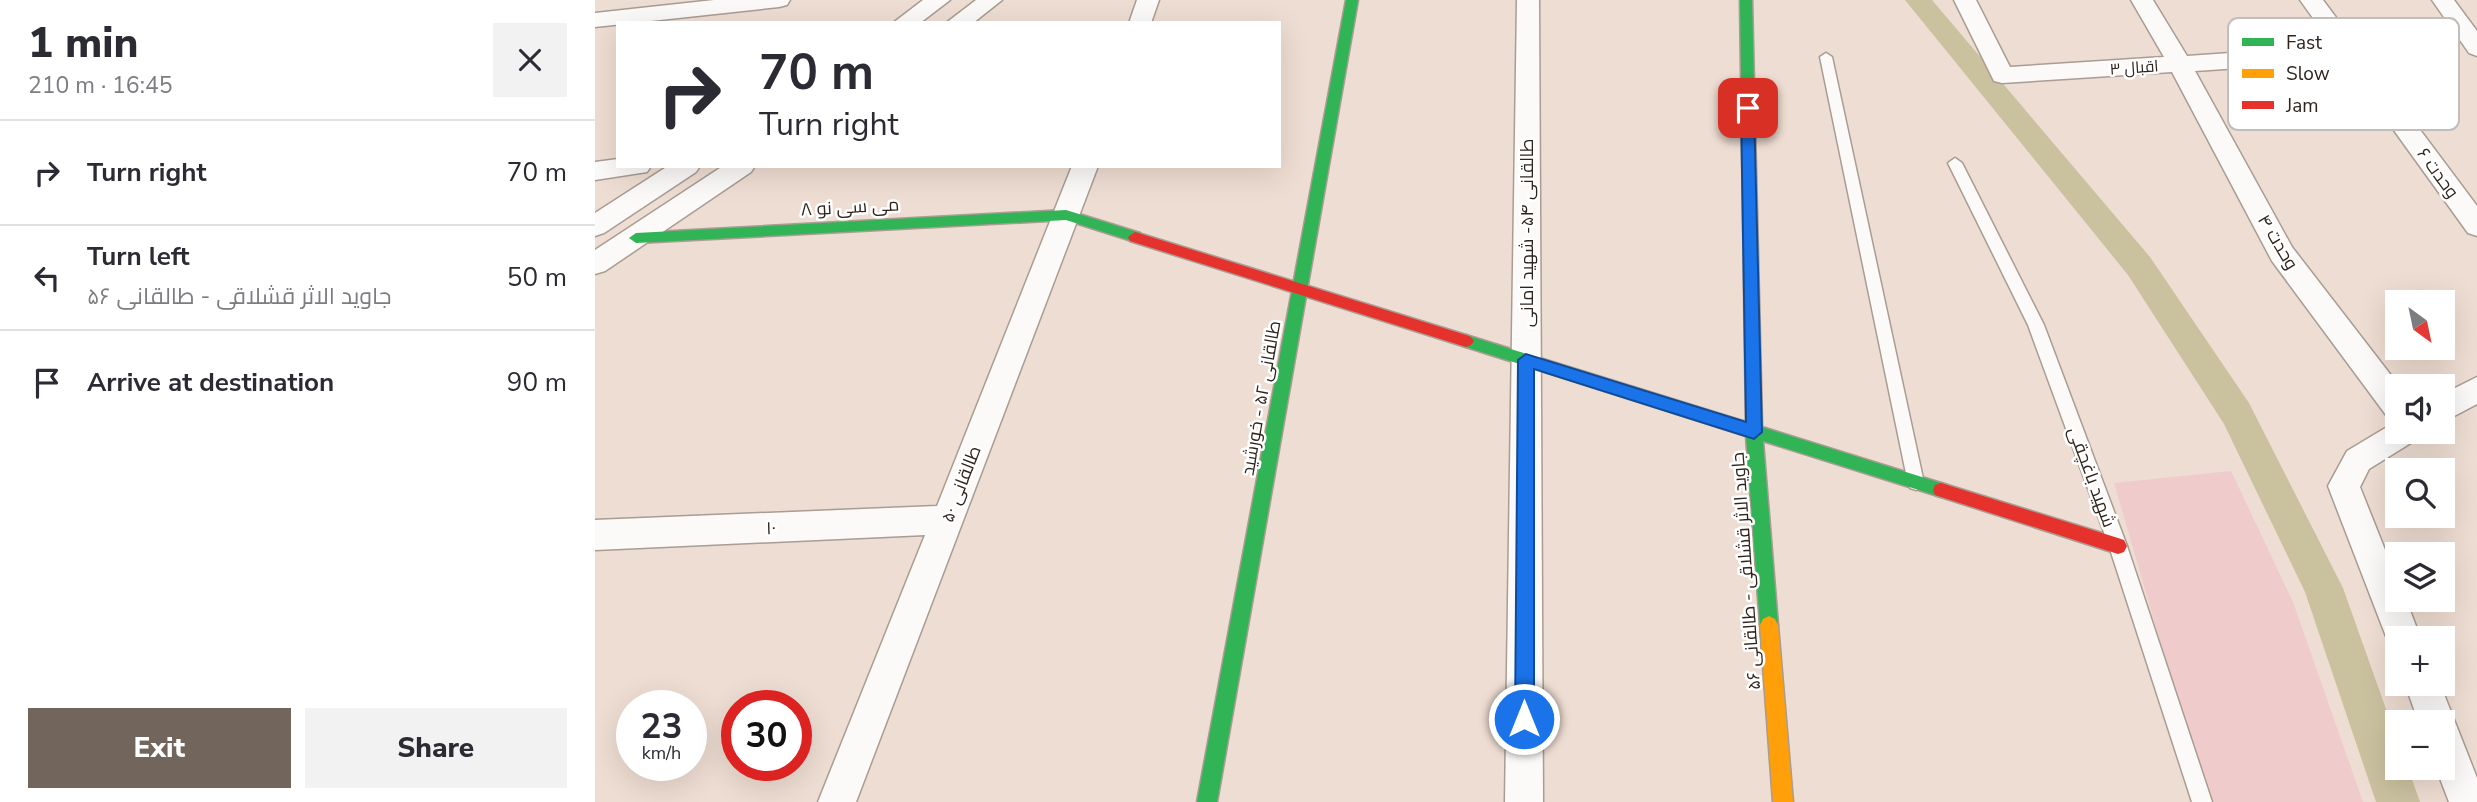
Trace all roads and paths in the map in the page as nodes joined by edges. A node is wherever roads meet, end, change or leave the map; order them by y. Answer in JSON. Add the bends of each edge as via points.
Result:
{"nodes":[{"id":1,"x":779,"y":0,"type":"edge"},
{"id":2,"x":939,"y":0,"type":"edge"},
{"id":3,"x":991,"y":0,"type":"edge"},
{"id":4,"x":1149,"y":0,"type":"edge"},
{"id":5,"x":1353,"y":0,"type":"edge"},
{"id":6,"x":1528,"y":0,"type":"edge"},
{"id":7,"x":1745,"y":0,"type":"edge"},
{"id":8,"x":1965,"y":0,"type":"edge"},
{"id":9,"x":2141,"y":0,"type":"edge"},
{"id":10,"x":2311,"y":0,"type":"edge"},
{"id":11,"x":2443,"y":0,"type":"edge"},
{"id":12,"x":2324,"y":18,"type":"edge"},
{"id":13,"x":2456,"y":18,"type":"edge"},
{"id":14,"x":595,"y":20,"type":"edge"},
{"id":15,"x":907,"y":21,"type":"edge"},
{"id":16,"x":960,"y":21,"type":"edge"},
{"id":17,"x":1141,"y":21,"type":"edge"},
{"id":18,"x":2459,"y":22,"type":"edge"},
{"id":19,"x":2477,"y":47,"type":"edge"},
{"id":20,"x":1826,"y":57,"type":"dead end"},
{"id":21,"x":2228,"y":61,"type":"edge"},
{"id":22,"x":2180,"y":64,"type":"junction"},
{"id":23,"x":2407,"y":130,"type":"edge"},
{"id":24,"x":1955,"y":163,"type":"dead end"},
{"id":25,"x":624,"y":168,"type":"edge"},
{"id":26,"x":684,"y":168,"type":"edge"},
{"id":27,"x":738,"y":168,"type":"edge"},
{"id":28,"x":1084,"y":168,"type":"edge"},
{"id":29,"x":595,"y":172,"type":"edge"},
{"id":30,"x":1066,"y":215,"type":"junction"},
{"id":31,"x":595,"y":226,"type":"edge"},
{"id":32,"x":2477,"y":226,"type":"edge"},
{"id":33,"x":636,"y":238,"type":"junction"},
{"id":34,"x":595,"y":264,"type":"edge"},
{"id":35,"x":1300,"y":289,"type":"junction"},
{"id":36,"x":1526,"y":360,"type":"junction"},
{"id":37,"x":2477,"y":389,"type":"edge"},
{"id":38,"x":2385,"y":390,"type":"edge"},
{"id":39,"x":2455,"y":402,"type":"edge"},
{"id":40,"x":1754,"y":432,"type":"junction"},
{"id":41,"x":2385,"y":443,"type":"edge"},
{"id":42,"x":1916,"y":483,"type":"junction"},
{"id":43,"x":947,"y":520,"type":"junction"},
{"id":44,"x":595,"y":535,"type":"edge"},
{"id":45,"x":2117,"y":546,"type":"junction"},
{"id":46,"x":2399,"y":626,"type":"edge"},
{"id":47,"x":2455,"y":769,"type":"edge"},
{"id":48,"x":837,"y":802,"type":"edge"},
{"id":49,"x":1207,"y":802,"type":"edge"},
{"id":50,"x":1524,"y":802,"type":"edge"},
{"id":51,"x":1783,"y":802,"type":"edge"},
{"id":52,"x":2202,"y":802,"type":"edge"},
{"id":53,"x":2468,"y":802,"type":"edge"}],
"edges":[{"from":1,"to":14,"type":"street"},
{"from":2,"to":15,"type":"street"},
{"from":3,"to":16,"type":"street"},
{"from":4,"to":17,"type":"street"},
{"from":5,"to":35,"type":"street","name":"طالقانی ۵۲ - خورشید"},
{"from":6,"to":36,"type":"street","name":"طالقانی ۵۴- شهید امانی"},
{"from":7,"to":40,"type":"street","name":"جاوید الاثر قشلاقی - طالقانی ۵۶"},
{"from":8,"to":22,"type":"street","name":"اقبال ۳","via":[[2002,75]]},
{"from":9,"to":22,"type":"street","name":"وحدت ۴"},
{"from":10,"to":12,"type":"street","name":"وحدت ۶"},
{"from":11,"to":13,"type":"street"},
{"from":18,"to":19,"type":"street"},
{"from":20,"to":42,"type":"lane"},
{"from":21,"to":22,"type":"street","name":"اقبال ۳"},
{"from":22,"to":38,"type":"street","name":"وحدت ۴","via":[[2281,254]]},
{"from":23,"to":32,"type":"street","name":"وحدت ۶"},
{"from":24,"to":45,"type":"lane","name":"شهید باغچقی","via":[[2036,325]]},
{"from":25,"to":29,"type":"street"},
{"from":26,"to":31,"type":"street"},
{"from":27,"to":33,"type":"street"},
{"from":28,"to":30,"type":"street","name":"طالقانی ۵۰"},
{"from":30,"to":33,"type":"street","name":"۸ می سی نو"},
{"from":30,"to":35,"type":"street"},
{"from":30,"to":43,"type":"street","name":"طالقانی ۵۰"},
{"from":33,"to":34,"type":"street"},
{"from":35,"to":36,"type":"street"},
{"from":35,"to":49,"type":"street","name":"طالقانی ۵۲ - خورشید"},
{"from":36,"to":40,"type":"street"},
{"from":36,"to":50,"type":"street","name":"طالقانی ۵۴- شهید امانی"},
{"from":37,"to":39,"type":"street"},
{"from":40,"to":42,"type":"street"},
{"from":40,"to":51,"type":"street","name":"جاوید الاثر قشلاقی - طالقانی ۵۶"},
{"from":41,"to":46,"type":"street","via":[[2358,460],[2344,486]]},
{"from":42,"to":45,"type":"street"},
{"from":43,"to":44,"type":"street","name":"۱۰"},
{"from":43,"to":48,"type":"street","name":"طالقانی ۵۰"},
{"from":45,"to":52,"type":"lane","name":"شهید باغچقی"},
{"from":47,"to":53,"type":"street"}]}
